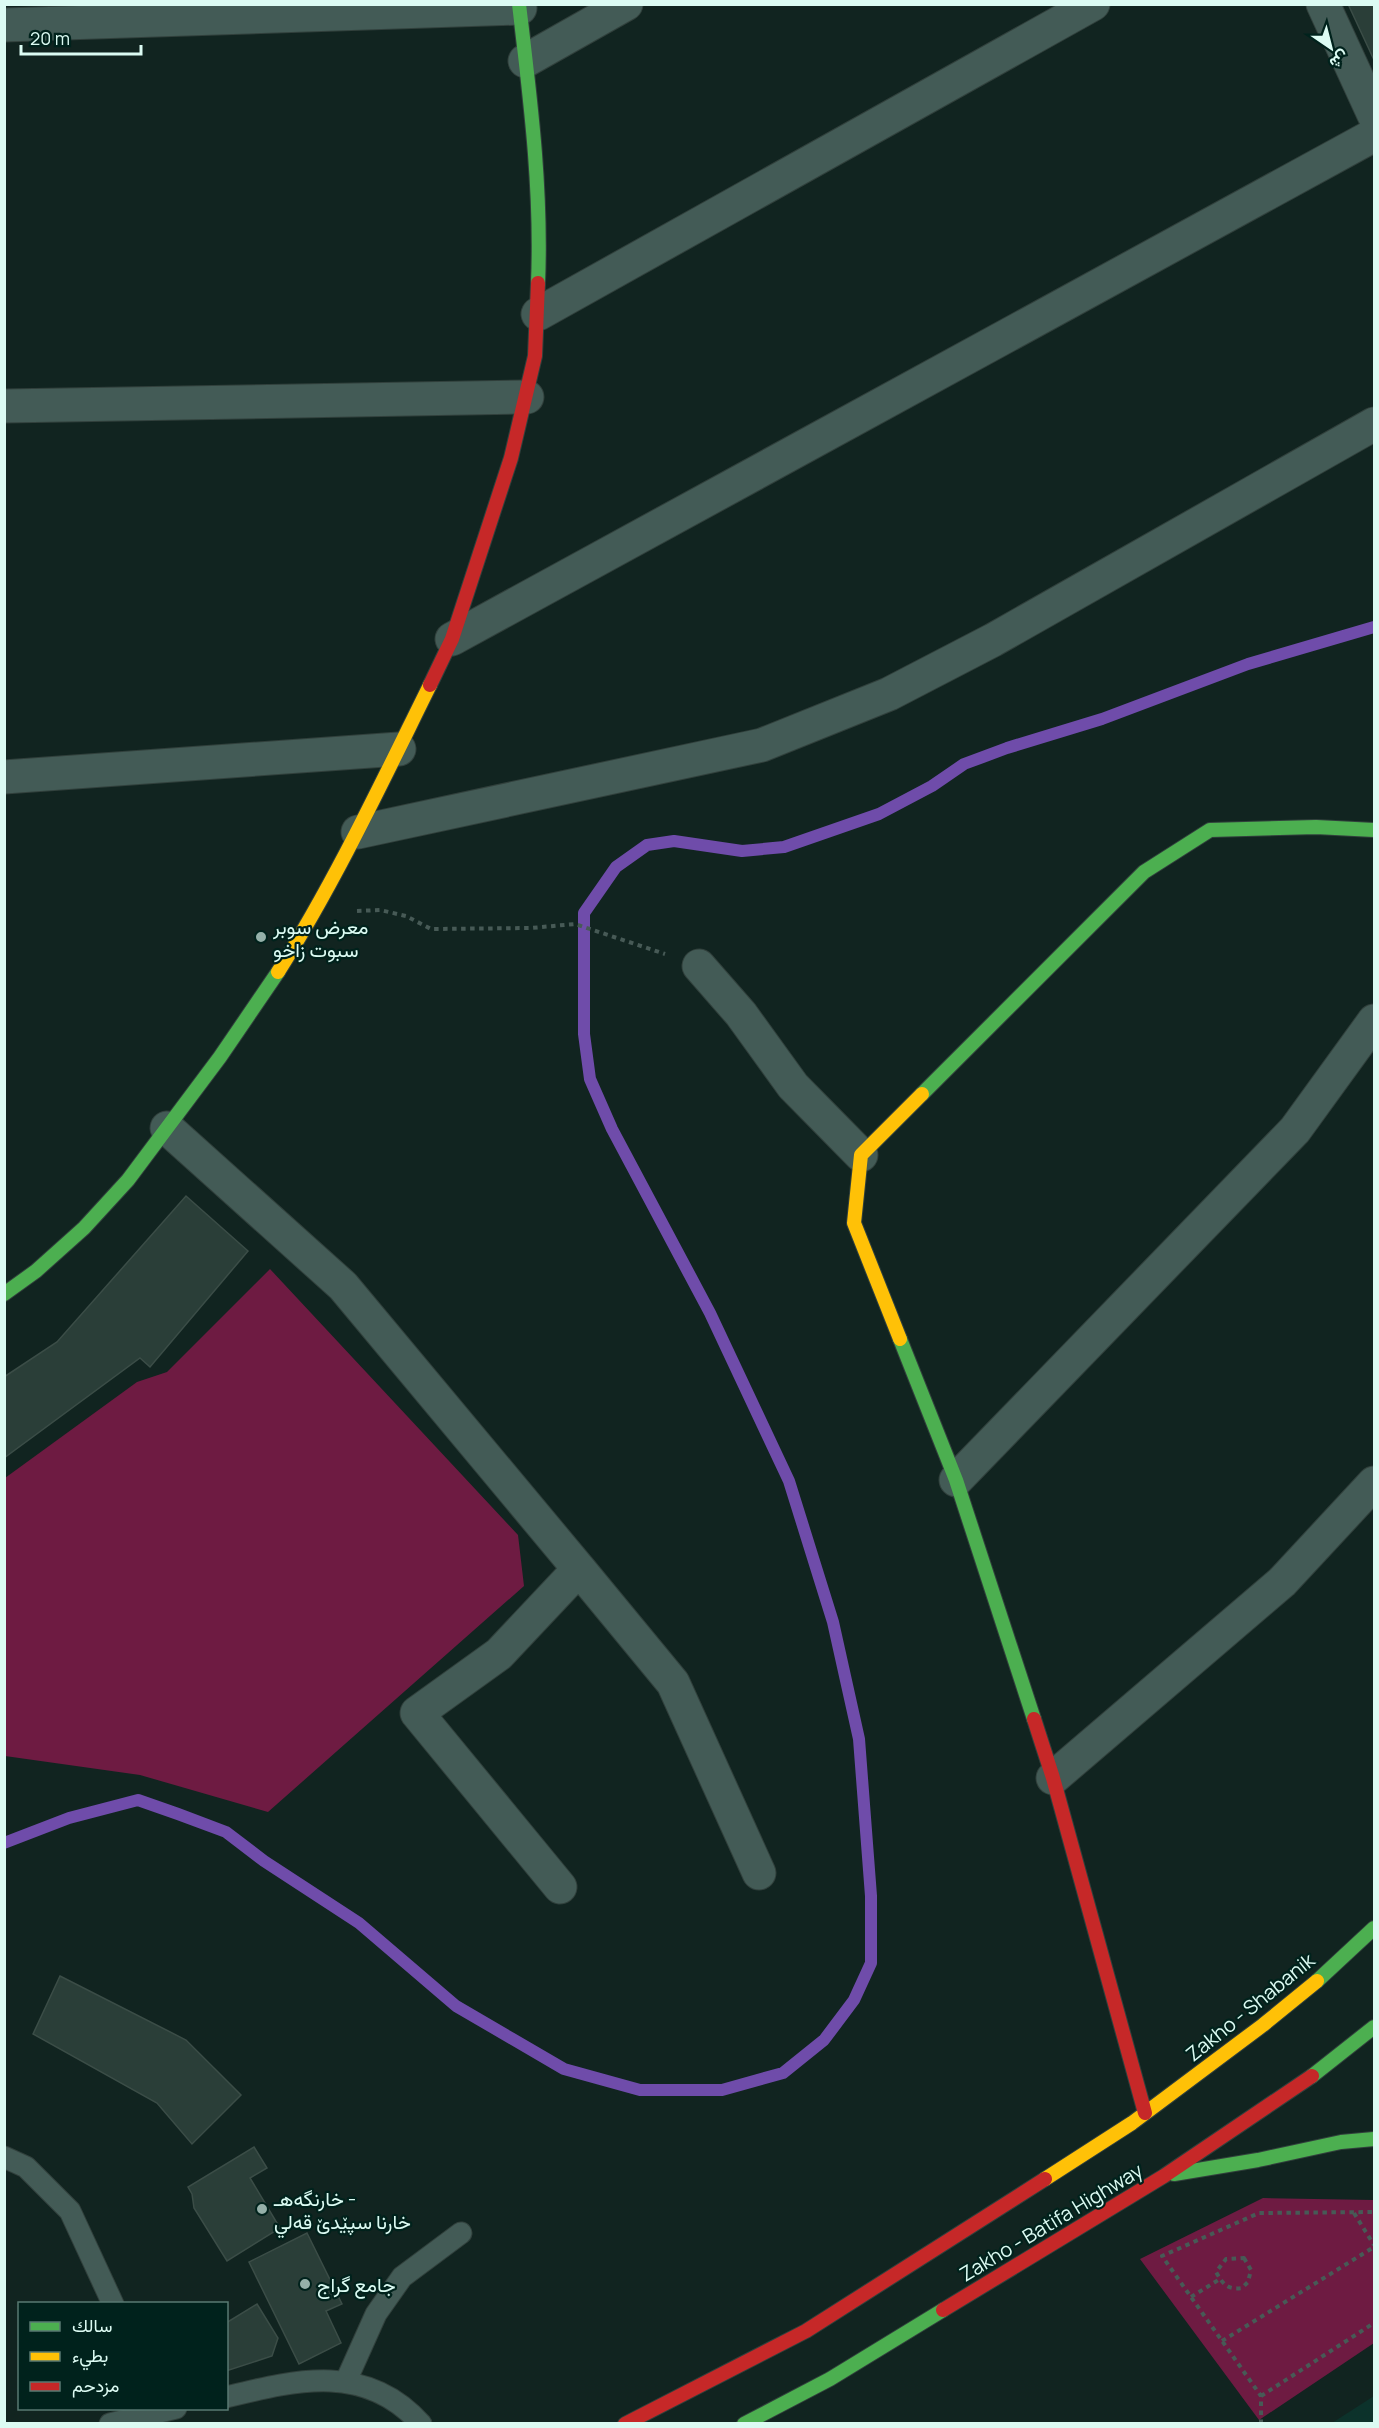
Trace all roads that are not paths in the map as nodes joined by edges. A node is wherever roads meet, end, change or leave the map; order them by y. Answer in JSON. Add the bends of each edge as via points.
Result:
{"nodes":[{"id":1,"x":626,"y":4,"type":"edge"},
{"id":2,"x":1093,"y":4,"type":"edge"},
{"id":3,"x":1323,"y":4,"type":"edge"},
{"id":4,"x":520,"y":6,"type":"edge"},
{"id":5,"x":4,"y":25,"type":"edge"},
{"id":6,"x":525,"y":61,"type":"junction"},
{"id":7,"x":1374,"y":115,"type":"edge"},
{"id":8,"x":1374,"y":135,"type":"edge"},
{"id":9,"x":538,"y":314,"type":"junction"},
{"id":10,"x":527,"y":397,"type":"junction"},
{"id":11,"x":4,"y":406,"type":"edge"},
{"id":12,"x":1374,"y":424,"type":"edge"},
{"id":13,"x":452,"y":639,"type":"junction"},
{"id":14,"x":399,"y":749,"type":"junction"},
{"id":15,"x":4,"y":777,"type":"edge"},
{"id":16,"x":1374,"y":830,"type":"edge"},
{"id":17,"x":358,"y":832,"type":"junction"},
{"id":18,"x":699,"y":966,"type":"road end"},
{"id":19,"x":1374,"y":1021,"type":"edge"},
{"id":20,"x":167,"y":1128,"type":"junction"},
{"id":21,"x":861,"y":1155,"type":"junction"},
{"id":22,"x":4,"y":1294,"type":"edge"},
{"id":23,"x":956,"y":1480,"type":"junction"},
{"id":24,"x":1374,"y":1483,"type":"edge"},
{"id":25,"x":579,"y":1569,"type":"junction"},
{"id":26,"x":1053,"y":1778,"type":"junction"},
{"id":27,"x":759,"y":1873,"type":"dead end"},
{"id":28,"x":560,"y":1887,"type":"dead end"},
{"id":29,"x":1374,"y":1928,"type":"edge"},
{"id":30,"x":1370,"y":2031,"type":"edge"},
{"id":31,"x":1145,"y":2114,"type":"junction"},
{"id":32,"x":1374,"y":2139,"type":"edge"},
{"id":33,"x":4,"y":2157,"type":"edge"},
{"id":34,"x":1164,"y":2176,"type":"junction"},
{"id":35,"x":461,"y":2233,"type":"dead end"},
{"id":36,"x":112,"y":2302,"type":"edge"},
{"id":37,"x":346,"y":2381,"type":"junction"},
{"id":38,"x":228,"y":2397,"type":"edge"},
{"id":39,"x":167,"y":2410,"type":"edge"},
{"id":40,"x":110,"y":2424,"type":"edge"},
{"id":41,"x":421,"y":2424,"type":"edge"},
{"id":42,"x":625,"y":2424,"type":"edge"},
{"id":43,"x":744,"y":2424,"type":"edge"}],
"edges":[{"from":1,"to":6,"type":"street"},
{"from":2,"to":9,"type":"street"},
{"from":3,"to":7,"type":"street"},
{"from":4,"to":5,"type":"street"},
{"from":4,"to":6,"type":"main road"},
{"from":6,"to":9,"type":"main road","via":[[536,152]]},
{"from":8,"to":13,"type":"street"},
{"from":9,"to":10,"type":"main road"},
{"from":10,"to":11,"type":"street"},
{"from":10,"to":13,"type":"main road","via":[[493,519]]},
{"from":12,"to":17,"type":"street","via":[[993,640],[890,694],[762,745]]},
{"from":13,"to":14,"type":"main road"},
{"from":14,"to":15,"type":"street"},
{"from":14,"to":17,"type":"main road"},
{"from":16,"to":21,"type":"main road","via":[[1210,830],[1144,872]]},
{"from":17,"to":20,"type":"main road","via":[[315,913],[264,994]]},
{"from":18,"to":21,"type":"street","via":[[741,1014],[793,1086]]},
{"from":19,"to":23,"type":"street","via":[[1295,1130]]},
{"from":20,"to":22,"type":"main road","via":[[128,1180],[84,1228]]},
{"from":20,"to":25,"type":"street","via":[[343,1287]]},
{"from":21,"to":23,"type":"main road","via":[[854,1223]]},
{"from":23,"to":26,"type":"main road"},
{"from":24,"to":26,"type":"street","via":[[1282,1582]]},
{"from":25,"to":27,"type":"street","via":[[673,1683]]},
{"from":25,"to":28,"type":"street","via":[[499,1654],[417,1713]]},
{"from":26,"to":31,"type":"main road"},
{"from":29,"to":31,"type":"main road","name":"Zakho - Shabanik","via":[[1263,2025]]},
{"from":30,"to":34,"type":"main road","name":"Zakho - Batifa Highway","via":[[1314,2075]]},
{"from":31,"to":42,"type":"main road","name":"Zakho - Batifa Highway","via":[[806,2331]]},
{"from":32,"to":34,"type":"main road"},
{"from":33,"to":36,"type":"lane","via":[[26,2167],[70,2211]]},
{"from":34,"to":43,"type":"main road","name":"Zakho - Batifa Highway","via":[[830,2379]]},
{"from":35,"to":37,"type":"lane","via":[[402,2277],[376,2314]]},
{"from":37,"to":38,"type":"lane","via":[[311,2379]]},
{"from":37,"to":41,"type":"lane","via":[[379,2391],[409,2410]]},
{"from":39,"to":40,"type":"lane"}]}
